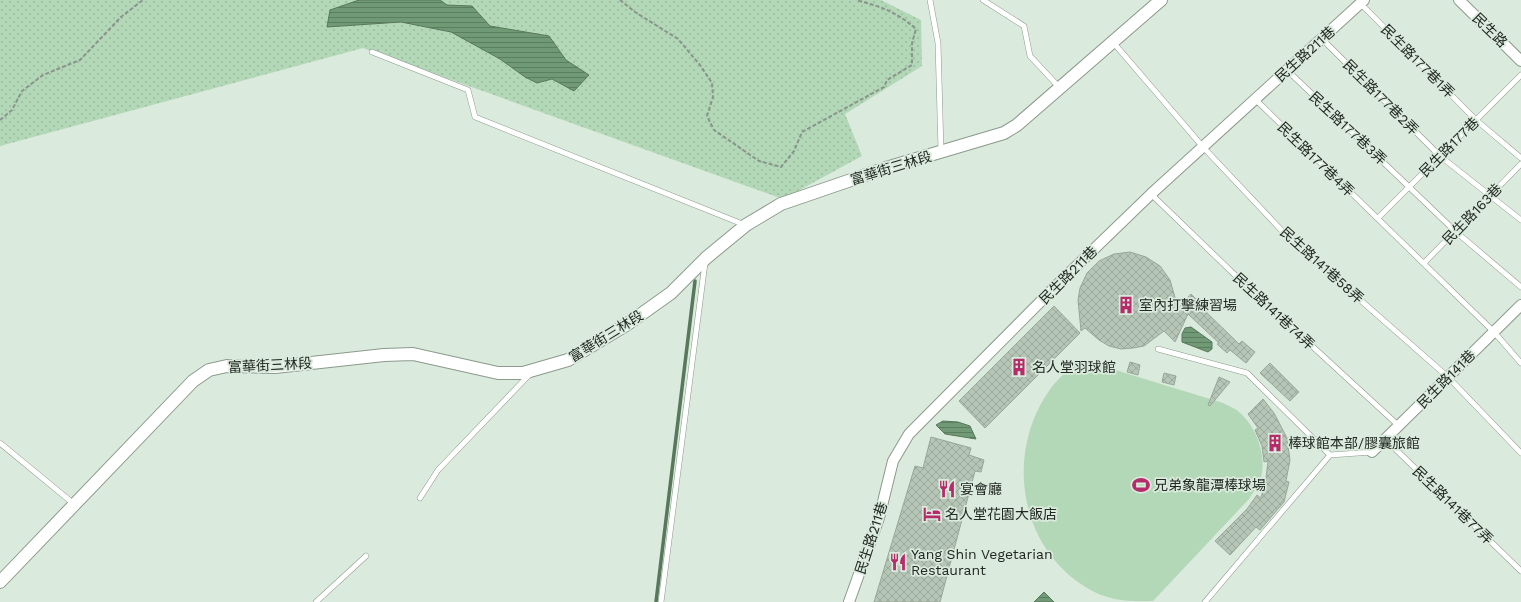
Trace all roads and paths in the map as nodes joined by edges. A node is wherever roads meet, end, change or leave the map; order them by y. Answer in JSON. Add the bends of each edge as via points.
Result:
{"nodes":[{"id":1,"x":143,"y":0,"type":"edge"},
{"id":2,"x":620,"y":0,"type":"edge"},
{"id":3,"x":856,"y":0,"type":"edge"},
{"id":4,"x":930,"y":0,"type":"edge"},
{"id":5,"x":983,"y":0,"type":"edge"},
{"id":6,"x":1160,"y":0,"type":"edge"},
{"id":7,"x":1459,"y":0,"type":"edge"},
{"id":8,"x":1362,"y":1,"type":"edge"},
{"id":9,"x":1322,"y":38,"type":"junction"},
{"id":10,"x":1112,"y":41,"type":"junction"},
{"id":11,"x":372,"y":52,"type":"dead end"},
{"id":12,"x":1521,"y":61,"type":"edge"},
{"id":13,"x":1287,"y":70,"type":"junction"},
{"id":14,"x":1521,"y":75,"type":"edge"},
{"id":15,"x":1059,"y":87,"type":"junction"},
{"id":16,"x":1255,"y":99,"type":"junction"},
{"id":17,"x":0,"y":120,"type":"edge"},
{"id":18,"x":1476,"y":120,"type":"junction"},
{"id":19,"x":1203,"y":147,"type":"junction"},
{"id":20,"x":941,"y":152,"type":"junction"},
{"id":21,"x":1440,"y":156,"type":"junction"},
{"id":22,"x":1521,"y":158,"type":"edge"},
{"id":23,"x":1521,"y":164,"type":"edge"},
{"id":24,"x":1410,"y":186,"type":"junction"},
{"id":25,"x":1151,"y":194,"type":"junction"},
{"id":26,"x":1490,"y":195,"type":"junction"},
{"id":27,"x":1378,"y":218,"type":"junction"},
{"id":28,"x":1521,"y":220,"type":"edge"},
{"id":29,"x":746,"y":225,"type":"junction"},
{"id":30,"x":1455,"y":231,"type":"junction"},
{"id":31,"x":706,"y":258,"type":"junction"},
{"id":32,"x":1424,"y":263,"type":"junction"},
{"id":33,"x":1521,"y":287,"type":"edge"},
{"id":34,"x":1521,"y":305,"type":"edge"},
{"id":35,"x":1494,"y":332,"type":"junction"},
{"id":36,"x":1158,"y":349,"type":"dead end"},
{"id":37,"x":1521,"y":363,"type":"edge"},
{"id":38,"x":535,"y":369,"type":"junction"},
{"id":39,"x":1448,"y":377,"type":"junction"},
{"id":40,"x":1399,"y":426,"type":"junction"},
{"id":41,"x":1385,"y":440,"type":"junction"},
{"id":42,"x":0,"y":443,"type":"edge"},
{"id":43,"x":1372,"y":452,"type":"joint"},
{"id":44,"x":1521,"y":453,"type":"edge"},
{"id":45,"x":1330,"y":455,"type":"junction"},
{"id":46,"x":420,"y":498,"type":"dead end"},
{"id":47,"x":74,"y":504,"type":"junction"},
{"id":48,"x":366,"y":556,"type":"dead end"},
{"id":49,"x":1521,"y":571,"type":"edge"},
{"id":50,"x":0,"y":582,"type":"edge"},
{"id":51,"x":316,"y":602,"type":"edge"},
{"id":52,"x":661,"y":602,"type":"edge"},
{"id":53,"x":849,"y":602,"type":"edge"},
{"id":54,"x":1205,"y":602,"type":"edge"}],
"edges":[{"from":1,"to":17,"type":"path","via":[[121,17],[80,60],[43,75],[22,91],[12,110]]},
{"from":2,"to":3,"type":"path","via":[[678,39],[700,65],[712,83],[713,97],[707,116],[714,130],[759,161],[781,167],[794,151],[802,132],[884,87],[887,80],[912,65],[912,43],[916,29],[901,16]]},
{"from":4,"to":20,"type":"lane","via":[[938,43]]},
{"from":5,"to":15,"type":"lane","via":[[1024,26],[1030,56]]},
{"from":6,"to":10,"type":"street","name":"富華街三林段"},
{"from":7,"to":12,"type":"street","name":"民生路"},
{"from":8,"to":9,"type":"street","name":"民生路211巷"},
{"from":8,"to":18,"type":"lane","name":"民生路177巷1弄"},
{"from":9,"to":13,"type":"street","name":"民生路211巷"},
{"from":9,"to":21,"type":"lane","name":"民生路177巷2弄"},
{"from":10,"to":15,"type":"street","name":"富華街三林段"},
{"from":10,"to":19,"type":"lane","name":"民生路141巷58弄"},
{"from":11,"to":29,"type":"lane","via":[[468,90],[475,117]]},
{"from":13,"to":16,"type":"street","name":"民生路211巷"},
{"from":13,"to":24,"type":"lane","name":"民生路177巷3弄"},
{"from":14,"to":18,"type":"lane","name":"民生路177巷"},
{"from":15,"to":20,"type":"street","name":"富華街三林段","via":[[1017,125],[1004,133]]},
{"from":16,"to":19,"type":"street","name":"民生路211巷"},
{"from":16,"to":27,"type":"lane","name":"民生路177巷4弄"},
{"from":18,"to":21,"type":"lane","name":"民生路177巷"},
{"from":18,"to":22,"type":"lane","name":"民生路177巷1弄"},
{"from":19,"to":25,"type":"street","name":"民生路211巷"},
{"from":19,"to":39,"type":"lane","name":"民生路141巷58弄","via":[[1285,234]]},
{"from":20,"to":29,"type":"street","name":"富華街三林段","via":[[781,204]]},
{"from":21,"to":24,"type":"lane","name":"民生路177巷"},
{"from":21,"to":26,"type":"lane","name":"民生路177巷2弄"},
{"from":23,"to":26,"type":"lane","name":"民生路163巷"},
{"from":24,"to":27,"type":"lane","name":"民生路177巷"},
{"from":24,"to":30,"type":"lane","name":"民生路177巷3弄"},
{"from":25,"to":40,"type":"lane","name":"民生路141巷74弄"},
{"from":25,"to":53,"type":"street","name":"民生路211巷","via":[[909,434],[893,461],[879,518]]},
{"from":26,"to":28,"type":"lane","name":"民生路177巷2弄"},
{"from":26,"to":30,"type":"lane","name":"民生路163巷"},
{"from":27,"to":32,"type":"lane","name":"民生路177巷4弄"},
{"from":29,"to":31,"type":"street","name":"富華街三林段"},
{"from":30,"to":32,"type":"lane","name":"民生路163巷"},
{"from":30,"to":33,"type":"lane","name":"民生路177巷3弄"},
{"from":31,"to":38,"type":"street","name":"富華街三林段","via":[[671,293],[626,326],[568,360]]},
{"from":31,"to":52,"type":"lane"},
{"from":32,"to":35,"type":"lane","name":"民生路177巷4弄"},
{"from":34,"to":35,"type":"street","name":"民生路141巷"},
{"from":35,"to":37,"type":"lane","name":"民生路177巷4弄"},
{"from":35,"to":39,"type":"street","name":"民生路141巷"},
{"from":36,"to":45,"type":"lane","via":[[1247,373]]},
{"from":38,"to":46,"type":"lane","via":[[438,470]]},
{"from":38,"to":47,"type":"street","name":"富華街三林段","via":[[523,373],[498,373],[413,354],[274,367],[227,366],[209,370],[193,381]]},
{"from":39,"to":40,"type":"street","name":"民生路141巷"},
{"from":39,"to":44,"type":"lane","name":"民生路141巷58弄"},
{"from":40,"to":41,"type":"street","name":"民生路141巷"},
{"from":41,"to":43,"type":"street","name":"民生路141巷"},
{"from":41,"to":49,"type":"lane","name":"民生路141巷77弄"},
{"from":42,"to":47,"type":"lane"},
{"from":43,"to":45,"type":"lane"},
{"from":45,"to":54,"type":"lane"},
{"from":47,"to":50,"type":"street","name":"富華街三林段"},
{"from":48,"to":51,"type":"lane"}]}
